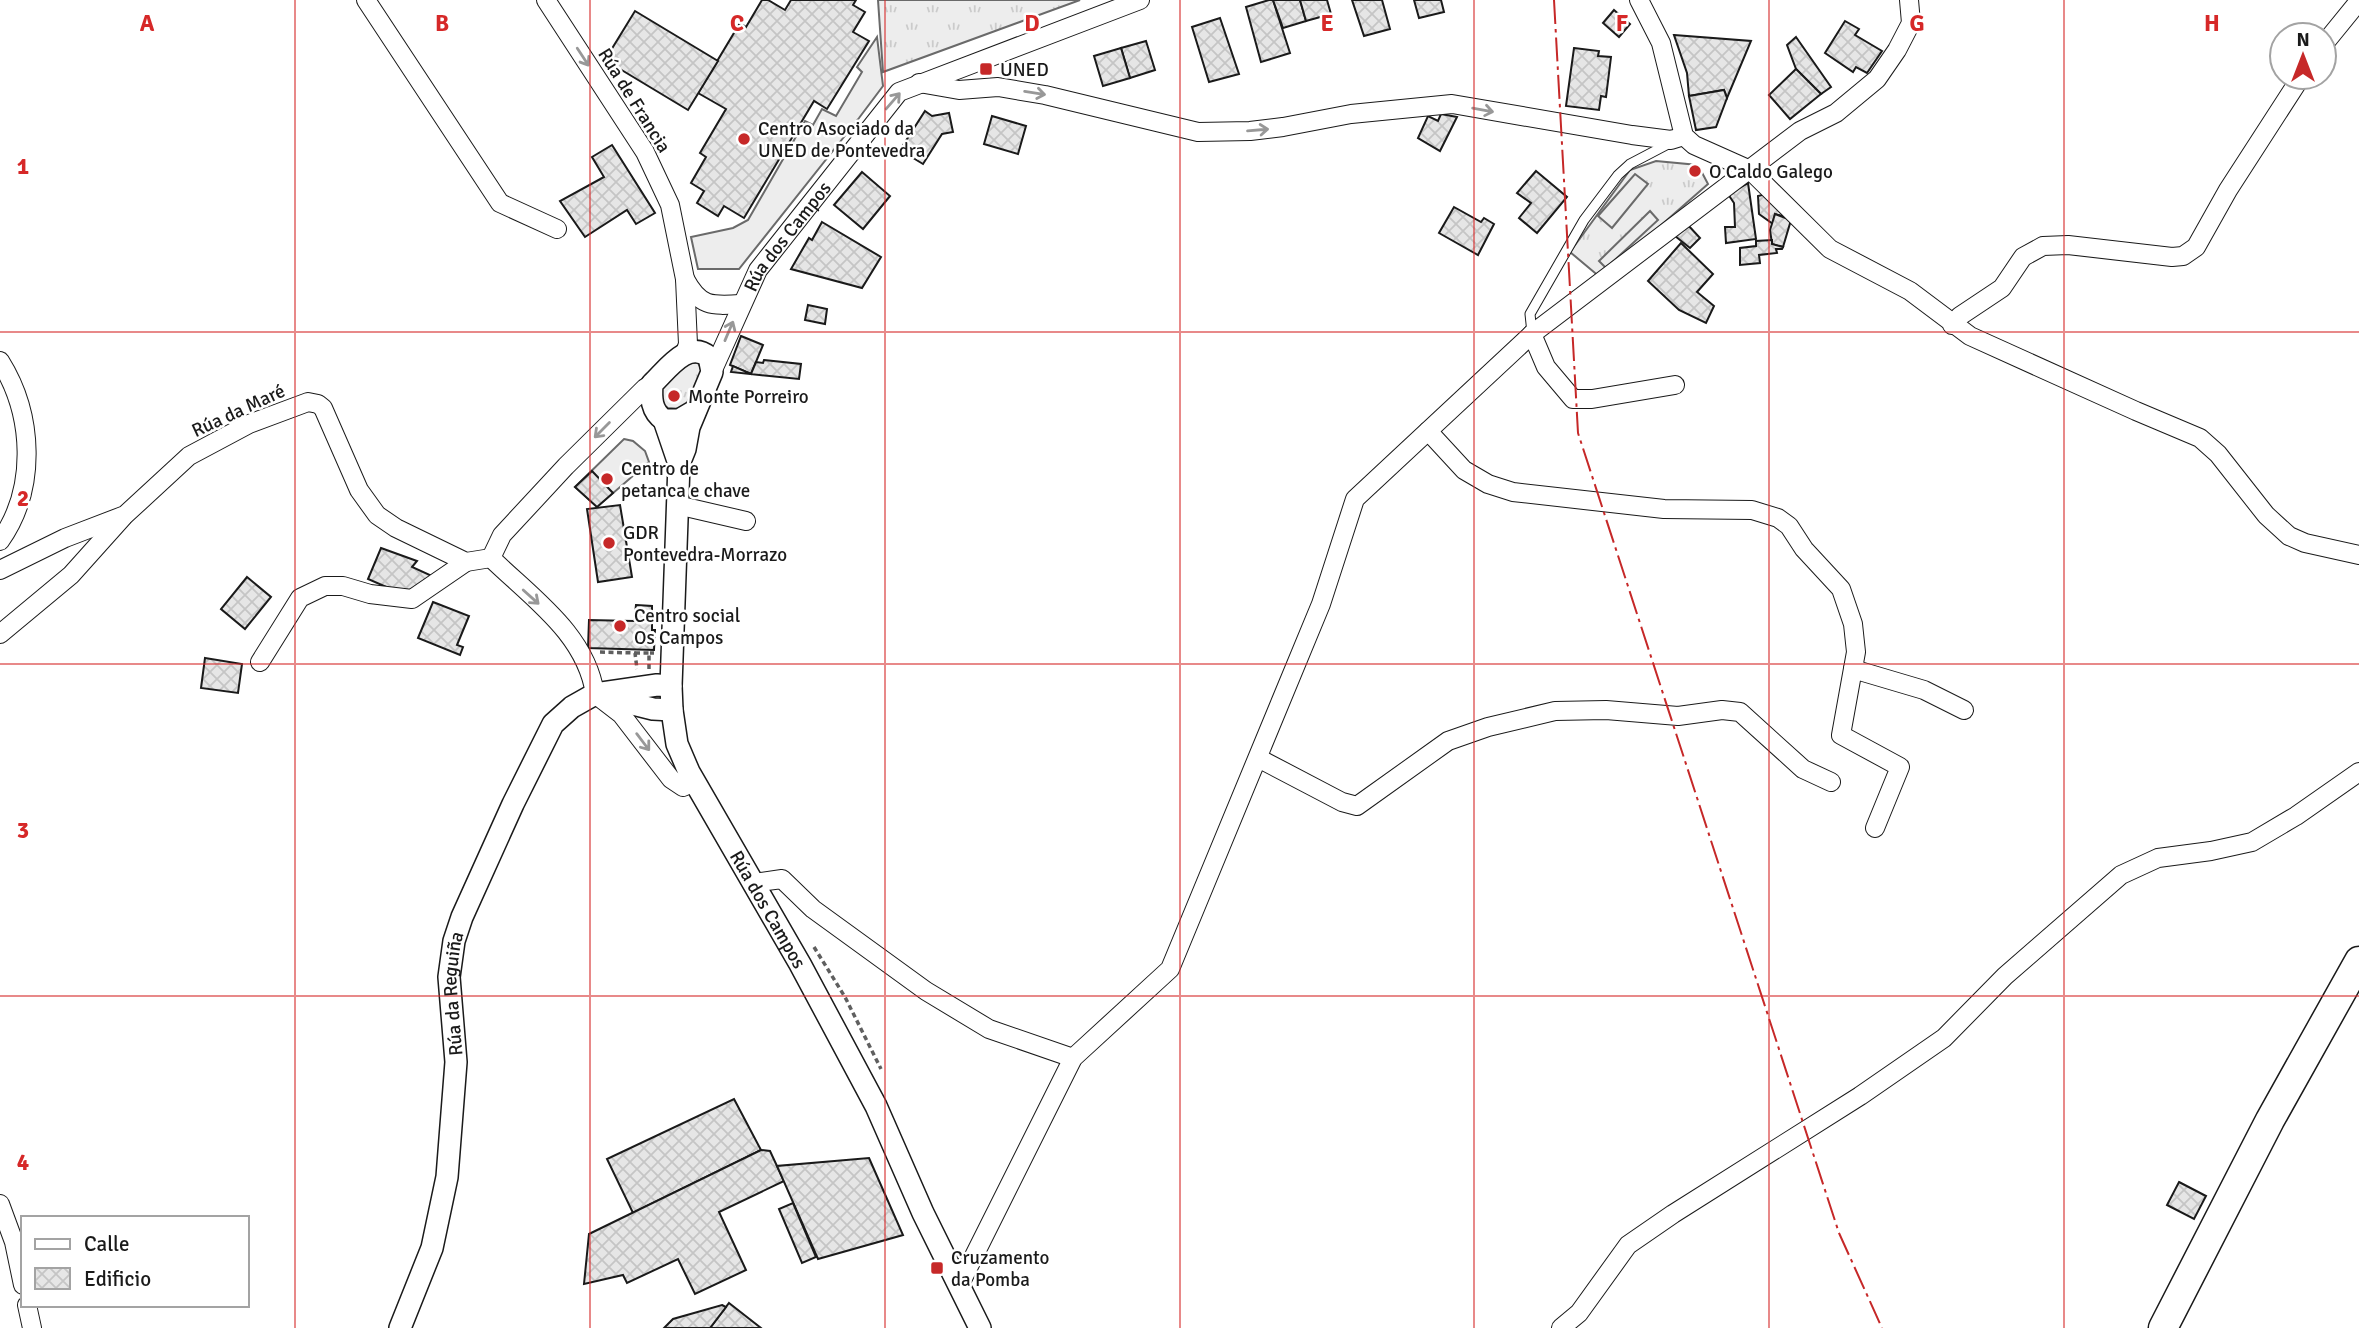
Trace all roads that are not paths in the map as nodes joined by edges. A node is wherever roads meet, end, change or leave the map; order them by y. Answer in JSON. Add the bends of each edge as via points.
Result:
{"nodes":[{"id":1,"x":366,"y":0,"type":"edge"},
{"id":2,"x":546,"y":0,"type":"edge"},
{"id":3,"x":1140,"y":0,"type":"edge"},
{"id":4,"x":1639,"y":0,"type":"edge"},
{"id":5,"x":1909,"y":0,"type":"edge"},
{"id":6,"x":2359,"y":1,"type":"edge"},
{"id":7,"x":1107,"y":6,"type":"edge"},
{"id":8,"x":2338,"y":27,"type":"edge"},
{"id":9,"x":919,"y":83,"type":"junction"},
{"id":10,"x":2292,"y":91,"type":"edge"},
{"id":11,"x":1684,"y":136,"type":"junction"},
{"id":12,"x":1750,"y":170,"type":"junction"},
{"id":13,"x":558,"y":229,"type":"dead end"},
{"id":14,"x":685,"y":279,"type":"junction"},
{"id":15,"x":741,"y":304,"type":"junction"},
{"id":16,"x":1952,"y":324,"type":"junction"},
{"id":17,"x":1532,"y":334,"type":"junction"},
{"id":18,"x":685,"y":353,"type":"junction"},
{"id":19,"x":0,"y":361,"type":"edge"},
{"id":20,"x":712,"y":372,"type":"junction"},
{"id":21,"x":652,"y":384,"type":"junction"},
{"id":22,"x":1675,"y":385,"type":"dead end"},
{"id":23,"x":696,"y":410,"type":"junction"},
{"id":24,"x":664,"y":420,"type":"junction"},
{"id":25,"x":1428,"y":431,"type":"junction"},
{"id":26,"x":679,"y":464,"type":"junction"},
{"id":27,"x":677,"y":505,"type":"junction"},
{"id":28,"x":125,"y":515,"type":"junction"},
{"id":29,"x":746,"y":521,"type":"dead end"},
{"id":30,"x":0,"y":541,"type":"edge"},
{"id":31,"x":2359,"y":555,"type":"edge"},
{"id":32,"x":491,"y":558,"type":"junction"},
{"id":33,"x":466,"y":562,"type":"junction"},
{"id":34,"x":0,"y":570,"type":"edge"},
{"id":35,"x":0,"y":634,"type":"edge"},
{"id":36,"x":260,"y":662,"type":"dead end"},
{"id":37,"x":1853,"y":669,"type":"junction"},
{"id":38,"x":671,"y":686,"type":"junction"},
{"id":39,"x":595,"y":694,"type":"junction"},
{"id":40,"x":672,"y":710,"type":"junction"},
{"id":41,"x":1964,"y":710,"type":"dead end"},
{"id":42,"x":1258,"y":758,"type":"junction"},
{"id":43,"x":2359,"y":772,"type":"edge"},
{"id":44,"x":694,"y":782,"type":"junction"},
{"id":45,"x":1830,"y":782,"type":"dead end"},
{"id":46,"x":1875,"y":828,"type":"dead end"},
{"id":47,"x":753,"y":883,"type":"junction"},
{"id":48,"x":2359,"y":961,"type":"edge"},
{"id":49,"x":1073,"y":1058,"type":"junction"},
{"id":50,"x":0,"y":1204,"type":"edge"},
{"id":51,"x":21,"y":1275,"type":"edge"},
{"id":52,"x":959,"y":1286,"type":"junction"},
{"id":53,"x":27,"y":1307,"type":"edge"},
{"id":54,"x":32,"y":1328,"type":"edge"},
{"id":55,"x":400,"y":1328,"type":"edge"},
{"id":56,"x":980,"y":1328,"type":"edge"},
{"id":57,"x":1561,"y":1328,"type":"edge"},
{"id":58,"x":2163,"y":1328,"type":"edge"}],
"edges":[{"from":1,"to":13,"type":"street","via":[[500,203]]},
{"from":2,"to":14,"type":"street","name":"Rúa de Francia","one_way":true,"via":[[645,152],[670,205]]},
{"from":3,"to":7,"type":"street","name":"Rúa dos Campos"},
{"from":4,"to":11,"type":"street","via":[[1661,43]]},
{"from":5,"to":12,"type":"street","via":[[1911,23],[1877,79],[1836,113],[1800,131]]},
{"from":6,"to":8,"type":"street"},
{"from":7,"to":9,"type":"street","name":"Rúa dos Campos"},
{"from":9,"to":11,"type":"street","one_way":true,"via":[[1045,95],[1198,132],[1283,127],[1351,114],[1452,104],[1632,135],[1671,140]]},
{"from":15,"to":9,"type":"street","name":"Rúa dos Campos","one_way":true,"via":[[758,270],[851,151],[899,92]]},
{"from":10,"to":16,"type":"street","via":[[2196,247],[2183,256],[2043,246],[2023,257],[2002,288]]},
{"from":11,"to":12,"type":"street"},
{"from":11,"to":17,"type":"lane","via":[[1618,175],[1584,220],[1530,314]]},
{"from":12,"to":16,"type":"street","via":[[1830,249],[1910,290]]},
{"from":12,"to":17,"type":"street"},
{"from":14,"to":15,"type":"street","via":[[695,296],[708,304]]},
{"from":14,"to":18,"type":"street","name":"Rúa de Francia"},
{"from":20,"to":15,"type":"street","name":"Rúa dos Campos","one_way":true},
{"from":16,"to":31,"type":"street","via":[[2200,438],[2289,536]]},
{"from":17,"to":22,"type":"street","via":[[1546,367],[1573,399]]},
{"from":17,"to":25,"type":"street"},
{"from":18,"to":20,"type":"street","via":[[706,354]]},
{"from":18,"to":21,"type":"street"},
{"from":19,"to":30,"type":"street","via":[[21,409],[26,462],[19,507]]},
{"from":20,"to":23,"type":"street"},
{"from":21,"to":24,"type":"street","via":[[653,408]]},
{"from":21,"to":32,"type":"street","one_way":true,"via":[[502,535]]},
{"from":23,"to":24,"type":"street","via":[[679,420]]},
{"from":23,"to":26,"type":"street","name":"Rúa dos Campos"},
{"from":24,"to":26,"type":"street","name":"Rúa dos Campos"},
{"from":25,"to":37,"type":"street","via":[[1464,470],[1513,492],[1664,509],[1752,510],[1778,518],[1841,589],[1853,624]]},
{"from":25,"to":42,"type":"street","via":[[1355,499],[1321,604]]},
{"from":26,"to":27,"type":"street","name":"Rúa dos Campos"},
{"from":27,"to":29,"type":"street"},
{"from":27,"to":38,"type":"street","name":"Rúa dos Campos"},
{"from":28,"to":33,"type":"street","name":"Rúa da Maré","via":[[189,456],[249,424],[313,402],[323,408],[359,490],[377,515]]},
{"from":28,"to":34,"type":"street","name":"Rúa da Maré"},
{"from":28,"to":35,"type":"street","via":[[71,575]]},
{"from":32,"to":33,"type":"street"},
{"from":32,"to":39,"type":"street","one_way":true,"via":[[562,625],[582,654]]},
{"from":33,"to":36,"type":"street","via":[[412,599],[343,586],[325,586],[300,598]]},
{"from":37,"to":41,"type":"street","via":[[1924,690]]},
{"from":37,"to":46,"type":"street","via":[[1841,735],[1900,767]]},
{"from":38,"to":39,"type":"street","name":"Rúa da Reguiña"},
{"from":38,"to":40,"type":"street","name":"Rúa dos Campos"},
{"from":39,"to":40,"type":"street"},
{"from":39,"to":44,"type":"street","one_way":true,"via":[[621,714],[671,779],[683,787]]},
{"from":39,"to":55,"type":"street","name":"Rúa da Reguiña","via":[[553,724],[454,941],[449,977],[456,1062],[447,1177],[432,1248]]},
{"from":40,"to":44,"type":"street","name":"Rúa dos Campos","via":[[677,744]]},
{"from":42,"to":45,"type":"street","via":[[1357,806],[1448,741],[1488,727],[1555,711],[1678,716],[1722,710],[1740,712],[1803,769]]},
{"from":42,"to":49,"type":"street","via":[[1170,969]]},
{"from":43,"to":57,"type":"street","via":[[2252,842],[2158,858],[2121,875],[2005,976],[1944,1038],[1628,1245],[1579,1313]]},
{"from":44,"to":47,"type":"street","name":"Rúa dos Campos"},
{"from":47,"to":49,"type":"street","via":[[782,879],[813,909],[926,991],[989,1029]]},
{"from":47,"to":52,"type":"street","name":"Rúa dos Campos","via":[[876,1106]]},
{"from":48,"to":58,"type":"highway","via":[[2270,1120]]},
{"from":49,"to":52,"type":"street"},
{"from":50,"to":51,"type":"street"},
{"from":52,"to":56,"type":"street","name":"Rúa dos Campos"},
{"from":53,"to":54,"type":"street"}]}
